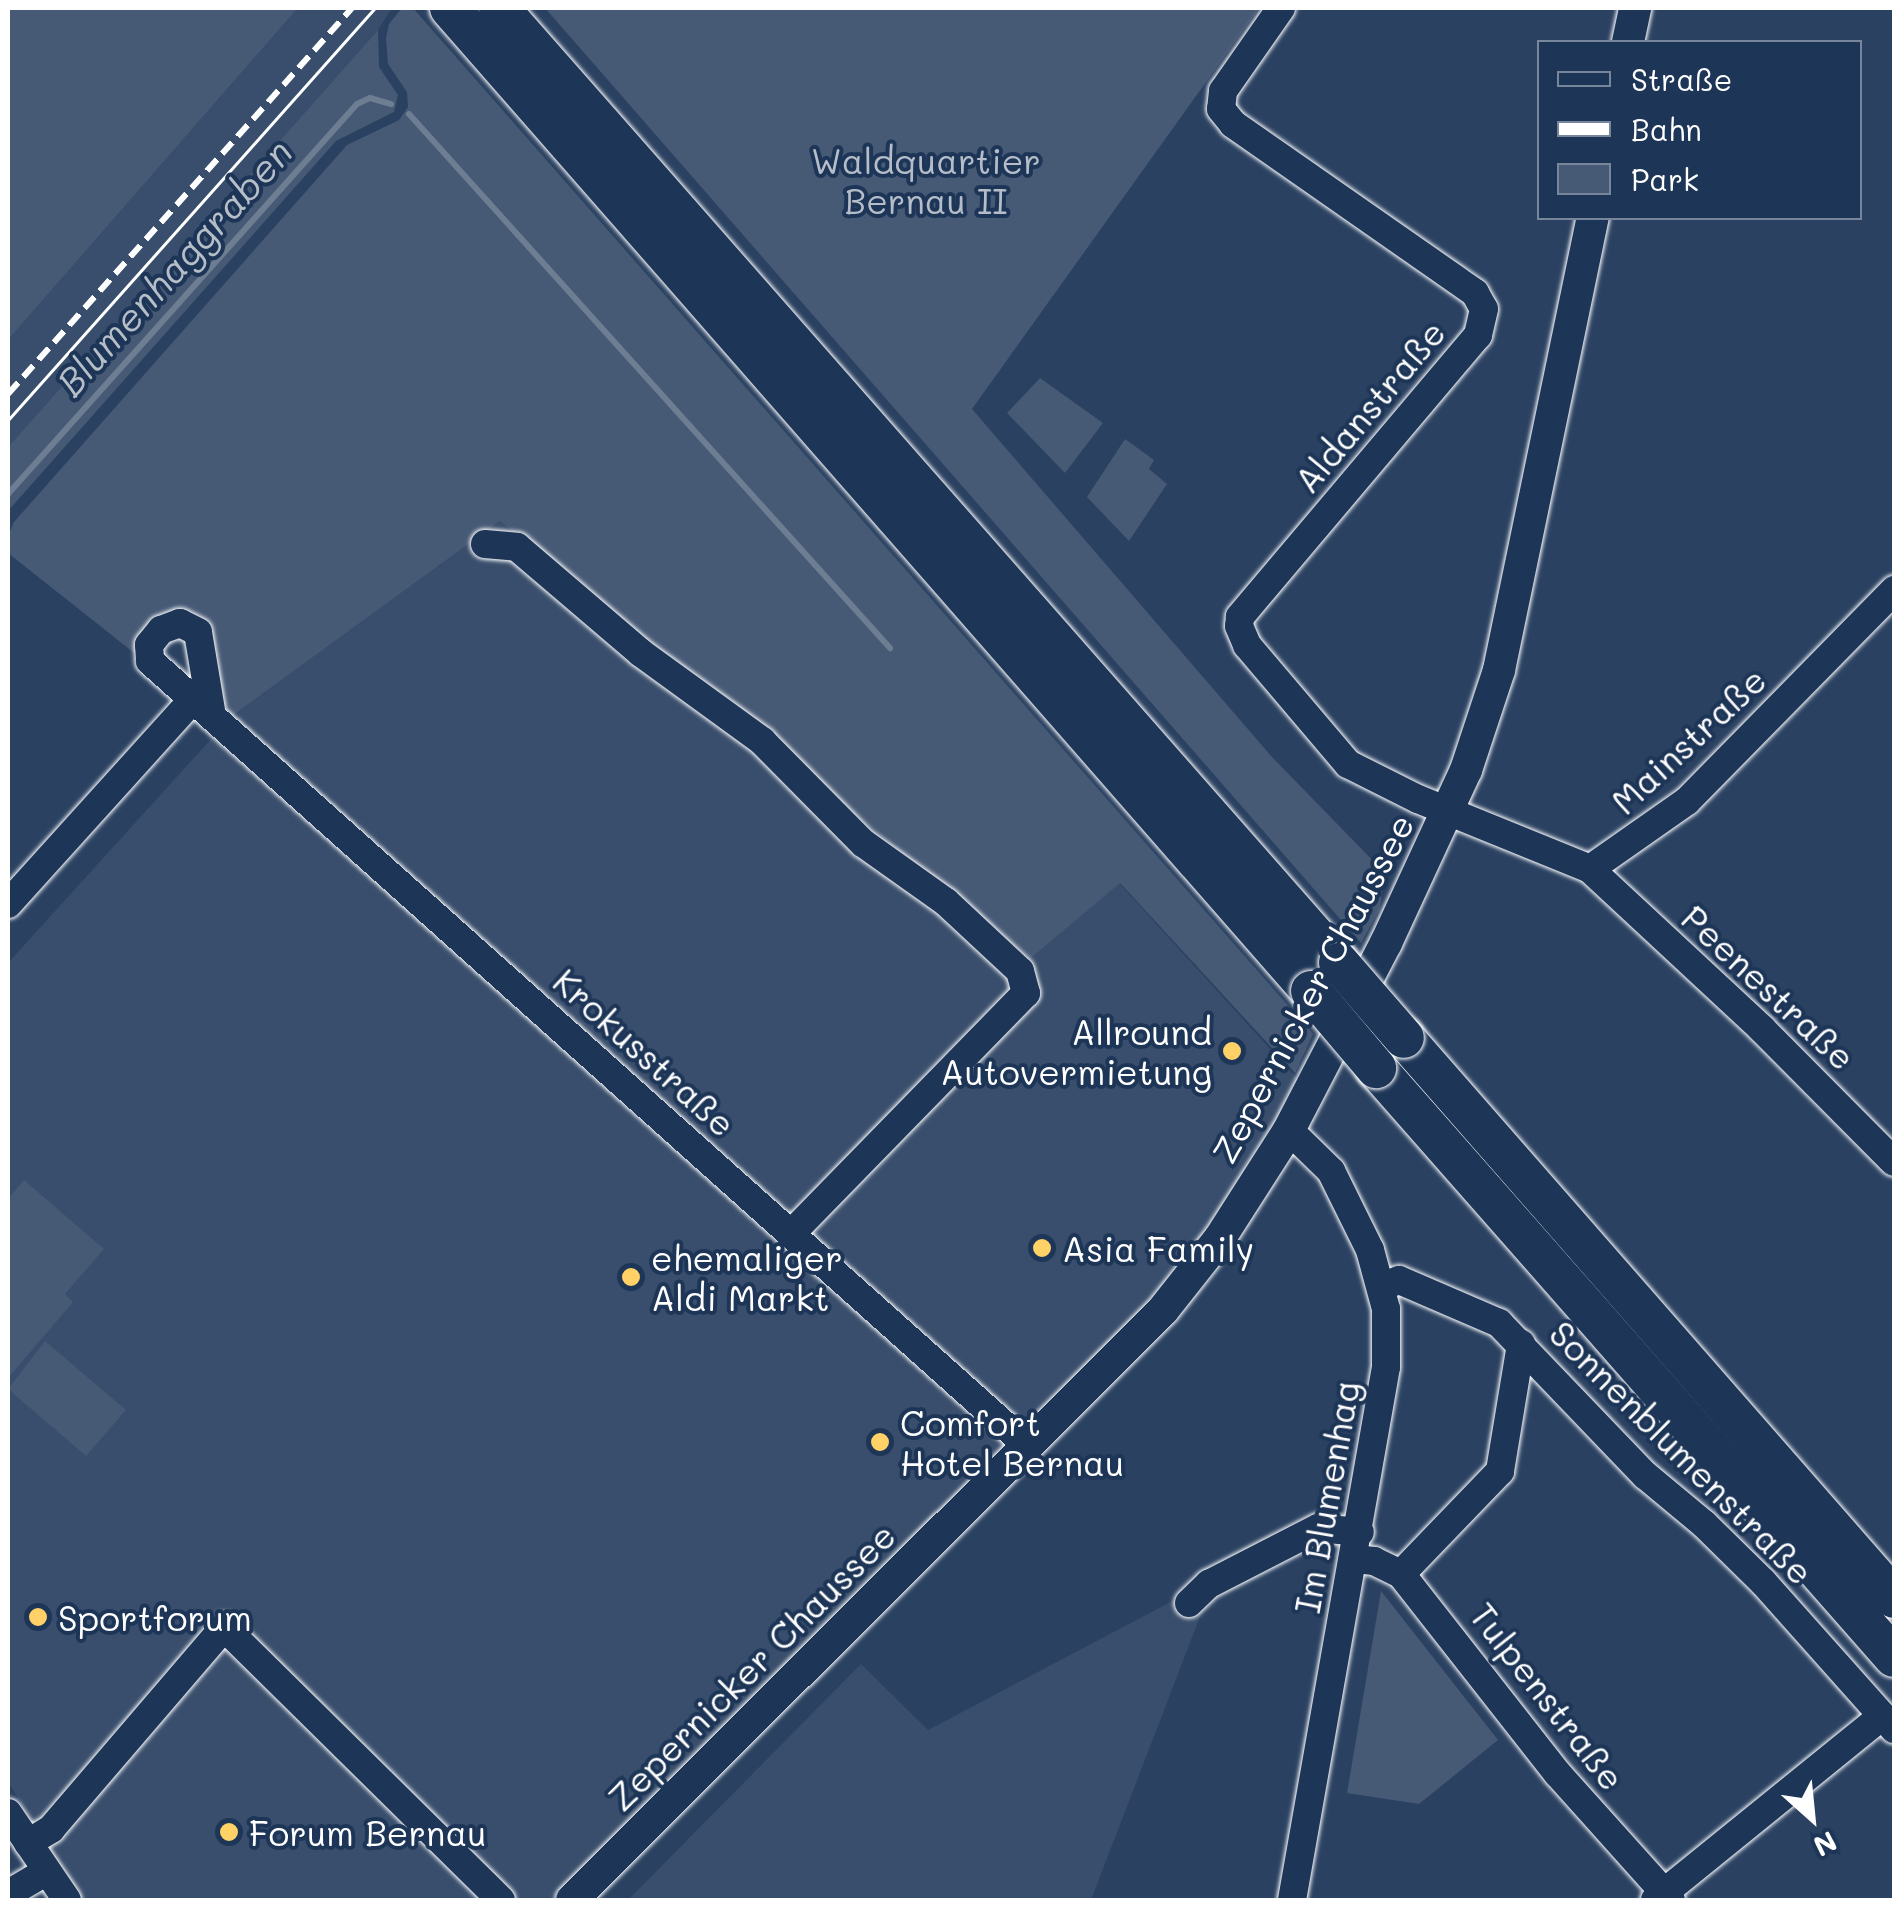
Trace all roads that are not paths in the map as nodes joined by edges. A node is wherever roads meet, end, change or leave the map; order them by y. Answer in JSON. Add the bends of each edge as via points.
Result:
{"nodes":[{"id":1,"x":499,"y":8,"type":"edge"},
{"id":2,"x":1281,"y":8,"type":"edge"},
{"id":3,"x":1635,"y":8,"type":"edge"},
{"id":4,"x":453,"y":11,"type":"edge"},
{"id":5,"x":1628,"y":40,"type":"edge"},
{"id":6,"x":1592,"y":220,"type":"edge"},
{"id":7,"x":485,"y":544,"type":"dead end"},
{"id":8,"x":1894,"y":590,"type":"edge"},
{"id":9,"x":1450,"y":812,"type":"junction"},
{"id":10,"x":1590,"y":869,"type":"junction"},
{"id":11,"x":8,"y":904,"type":"edge"},
{"id":12,"x":1325,"y":977,"type":"junction"},
{"id":13,"x":1290,"y":1130,"type":"junction"},
{"id":14,"x":1894,"y":1162,"type":"edge"},
{"id":15,"x":792,"y":1234,"type":"junction"},
{"id":16,"x":1382,"y":1286,"type":"junction"},
{"id":17,"x":1521,"y":1344,"type":"junction"},
{"id":18,"x":1027,"y":1446,"type":"junction"},
{"id":19,"x":1357,"y":1546,"type":"junction"},
{"id":20,"x":1401,"y":1574,"type":"junction"},
{"id":21,"x":1894,"y":1598,"type":"edge"},
{"id":22,"x":1189,"y":1603,"type":"dead end"},
{"id":23,"x":1894,"y":1658,"type":"edge"},
{"id":24,"x":1888,"y":1723,"type":"edge"},
{"id":25,"x":8,"y":1813,"type":"edge"},
{"id":26,"x":28,"y":1843,"type":"junction"},
{"id":27,"x":47,"y":1871,"type":"junction"},
{"id":28,"x":8,"y":1894,"type":"edge"},
{"id":29,"x":1663,"y":1898,"type":"edge"},
{"id":30,"x":67,"y":1900,"type":"edge"},
{"id":31,"x":501,"y":1900,"type":"edge"},
{"id":32,"x":572,"y":1900,"type":"edge"},
{"id":33,"x":1292,"y":1900,"type":"edge"}],
"edges":[{"from":1,"to":12,"type":"highway"},
{"from":2,"to":9,"type":"street","name":"Aldanstraße","via":[[1223,91],[1221,110],[1476,293],[1484,322],[1255,598],[1239,626],[1247,645],[1348,764]]},
{"from":3,"to":5,"type":"main road"},
{"from":4,"to":12,"type":"highway"},
{"from":6,"to":9,"type":"main road","name":"Zepernicker Chaussee","via":[[1499,670]]},
{"from":7,"to":15,"type":"street","via":[[517,548],[641,652],[762,740],[863,843],[984,933],[1020,971],[1026,993]]},
{"from":8,"to":10,"type":"street","name":"Mainstraße","via":[[1688,802]]},
{"from":9,"to":10,"type":"street"},
{"from":9,"to":13,"type":"main road","name":"Zepernicker Chaussee"},
{"from":10,"to":14,"type":"street","name":"Peenestraße"},
{"from":11,"to":15,"type":"street","name":"Krokusstraße","via":[[203,708]]},
{"from":12,"to":21,"type":"highway","bridge":true,"via":[[1404,1038]]},
{"from":12,"to":23,"type":"highway","bridge":true,"via":[[1376,1068]]},
{"from":13,"to":16,"type":"street","name":"Im Blumenhag","via":[[1331,1171]]},
{"from":13,"to":18,"type":"main road","name":"Zepernicker Chaussee","via":[[1220,1238],[1163,1310]]},
{"from":15,"to":18,"type":"street","name":"Krokusstraße"},
{"from":16,"to":17,"type":"street","name":"Sonnenblumenstraße","via":[[1399,1280],[1450,1298],[1499,1323]]},
{"from":16,"to":19,"type":"street","name":"Im Blumenhag","via":[[1386,1366]]},
{"from":17,"to":20,"type":"street","via":[[1500,1470]]},
{"from":17,"to":24,"type":"street","name":"Sonnenblumenstraße","via":[[1645,1474],[1763,1582]]},
{"from":18,"to":32,"type":"main road","name":"Zepernicker Chaussee"},
{"from":19,"to":20,"type":"street"},
{"from":19,"to":22,"type":"street","via":[[1318,1528],[1209,1584]]},
{"from":19,"to":33,"type":"street","name":"Im Blumenhag"},
{"from":20,"to":29,"type":"street","name":"Tulpenstraße"},
{"from":24,"to":29,"type":"street"},
{"from":25,"to":26,"type":"street"},
{"from":26,"to":27,"type":"street"},
{"from":26,"to":31,"type":"street","via":[[51,1829],[224,1627]]},
{"from":27,"to":28,"type":"street"},
{"from":27,"to":30,"type":"street"}]}
